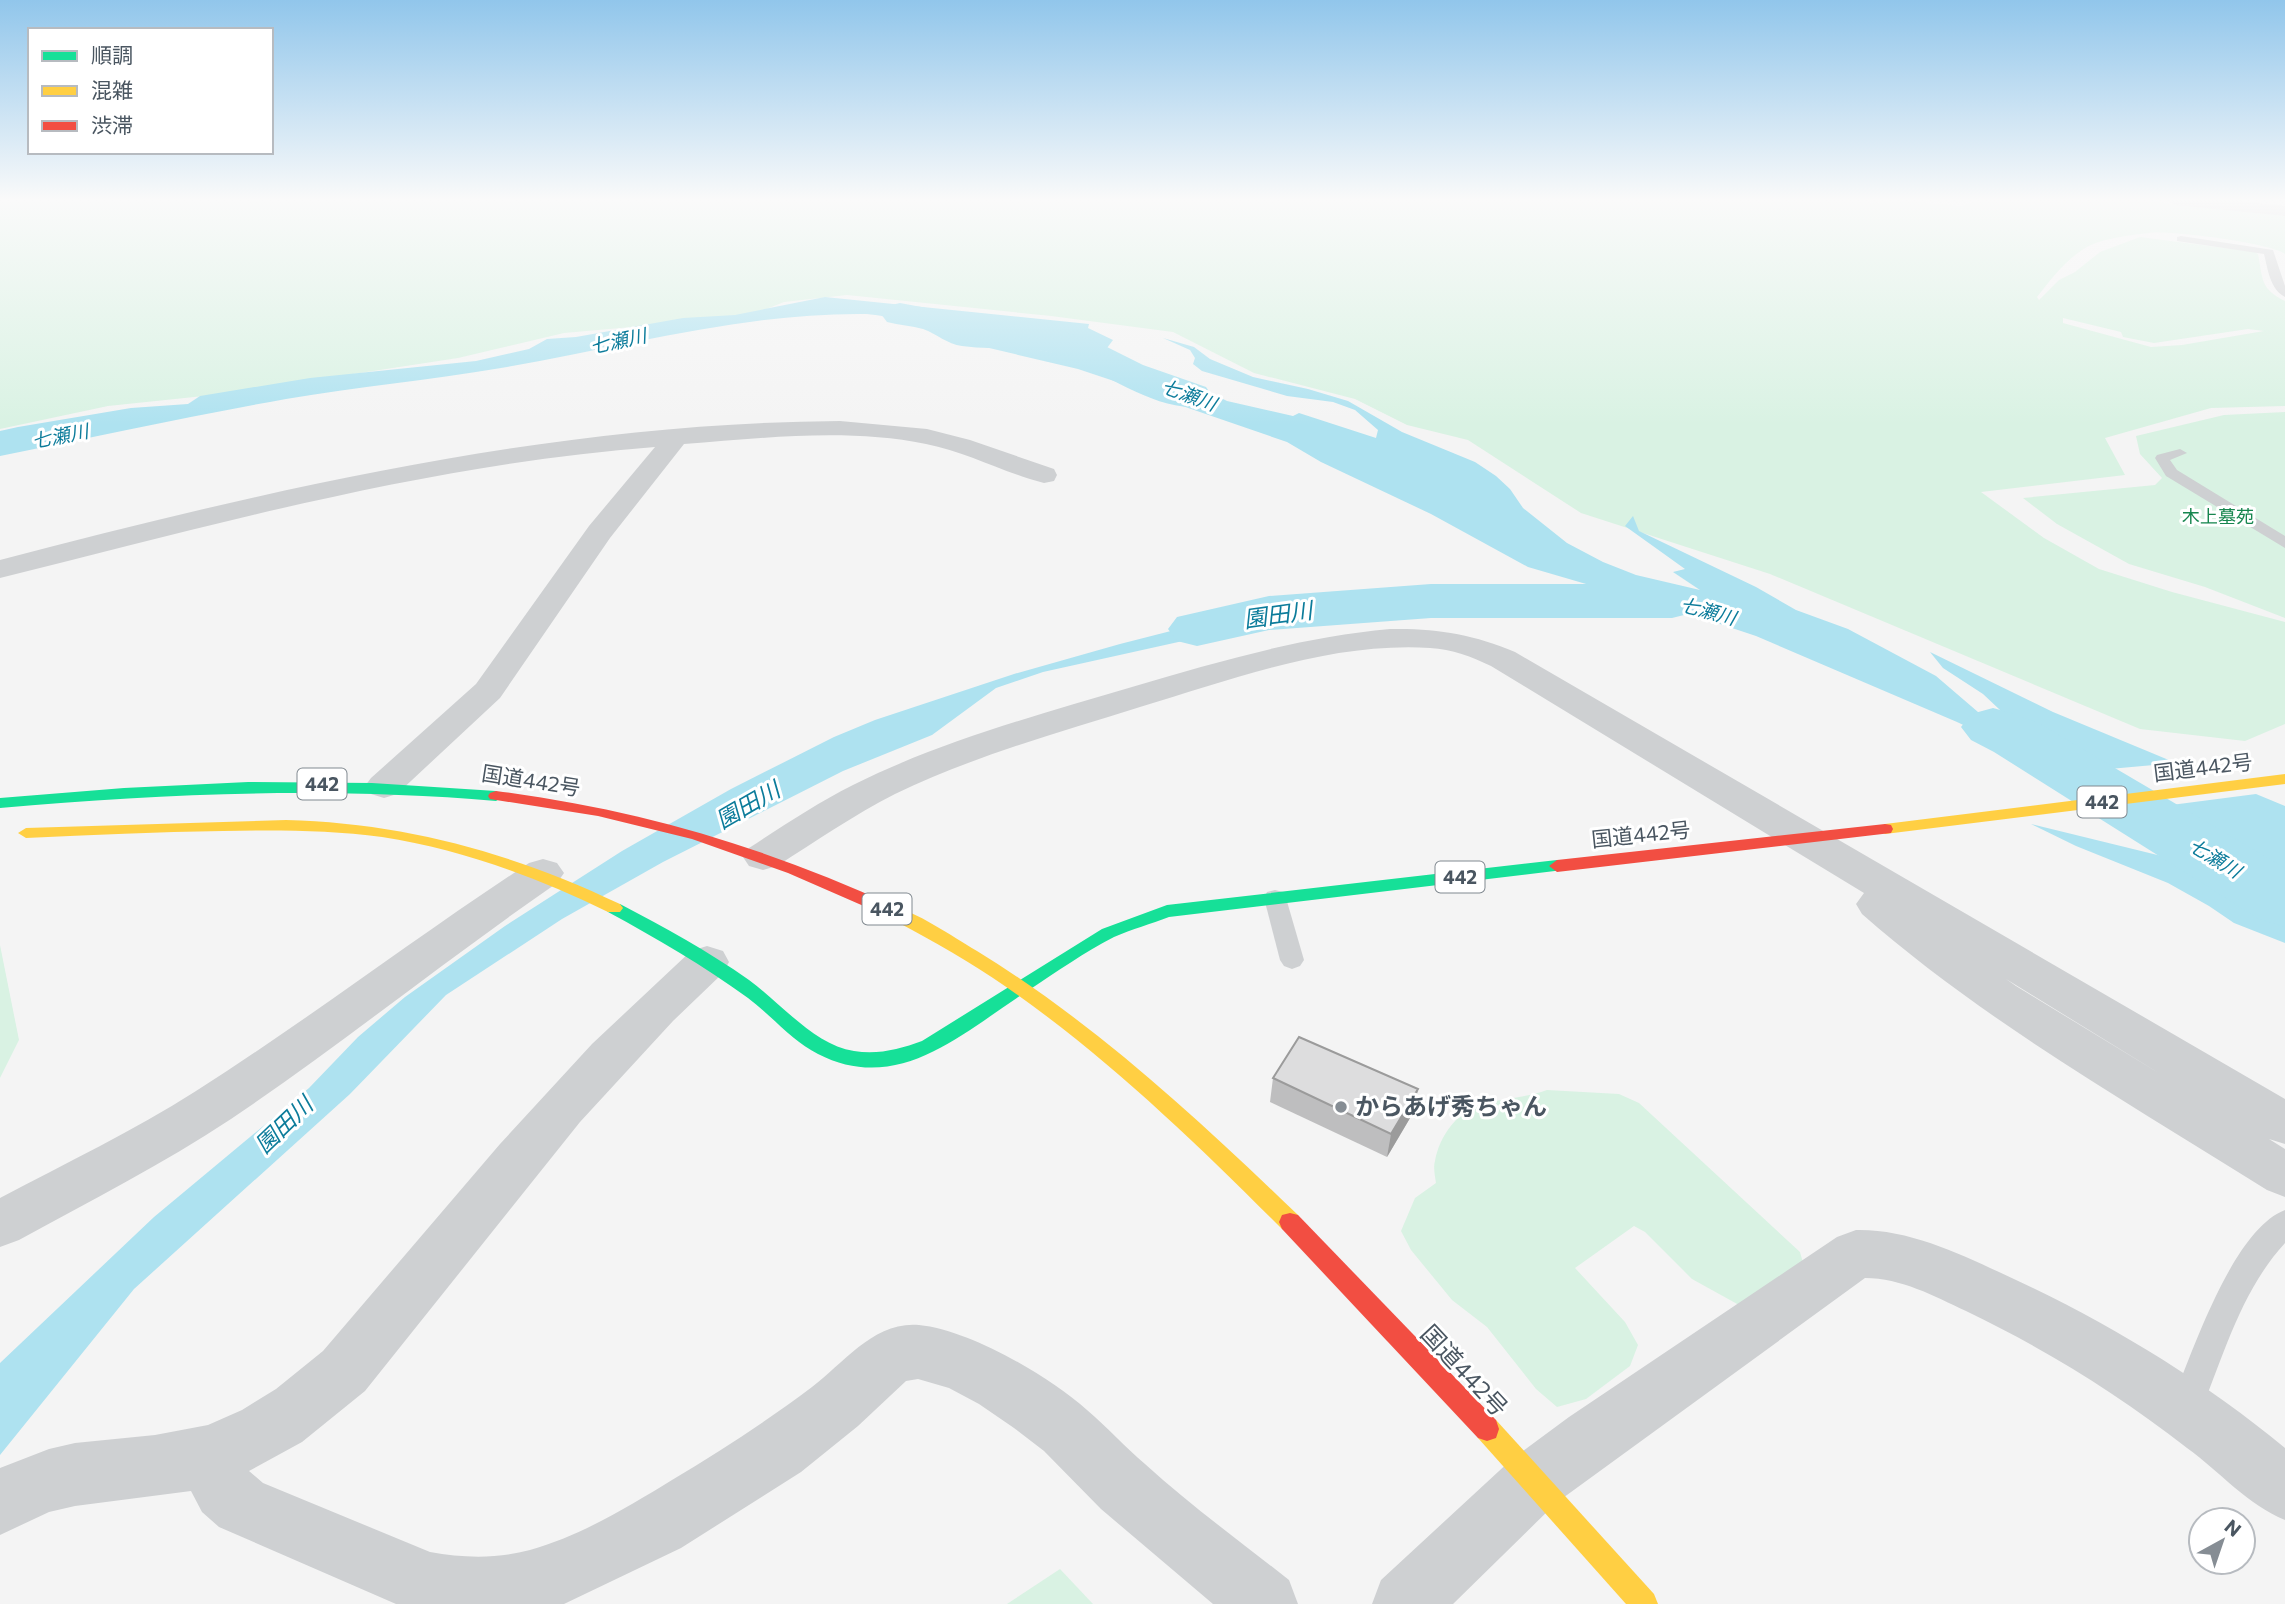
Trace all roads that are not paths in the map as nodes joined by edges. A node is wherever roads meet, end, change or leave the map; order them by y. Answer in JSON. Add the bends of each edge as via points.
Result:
{"nodes":[{"id":1,"x":2274,"y":275,"type":"edge"},
{"id":2,"x":2285,"y":294,"type":"edge"},
{"id":3,"x":677,"y":436,"type":"junction"},
{"id":4,"x":2180,"y":453,"type":"dead end"},
{"id":5,"x":1044,"y":475,"type":"dead end"},
{"id":6,"x":2285,"y":543,"type":"edge"},
{"id":7,"x":0,"y":569,"type":"edge"},
{"id":8,"x":2285,"y":779,"type":"edge"},
{"id":9,"x":384,"y":786,"type":"junction"},
{"id":10,"x":0,"y":803,"type":"edge"},
{"id":11,"x":26,"y":833,"type":"dead end"},
{"id":12,"x":1802,"y":838,"type":"junction"},
{"id":13,"x":754,"y":854,"type":"junction"},
{"id":14,"x":543,"y":873,"type":"junction"},
{"id":15,"x":1275,"y":898,"type":"junction"},
{"id":16,"x":1292,"y":960,"type":"dead end"},
{"id":17,"x":707,"y":962,"type":"junction"},
{"id":18,"x":1019,"y":986,"type":"junction"},
{"id":19,"x":2285,"y":1124,"type":"edge"},
{"id":20,"x":2285,"y":1175,"type":"edge"},
{"id":21,"x":2285,"y":1223,"type":"edge"},
{"id":22,"x":0,"y":1224,"type":"edge"},
{"id":23,"x":2186,"y":1409,"type":"junction"},
{"id":24,"x":208,"y":1456,"type":"junction"},
{"id":25,"x":1534,"y":1482,"type":"junction"},
{"id":26,"x":2285,"y":1489,"type":"edge"},
{"id":27,"x":0,"y":1503,"type":"edge"},
{"id":28,"x":1265,"y":1604,"type":"edge"},
{"id":29,"x":1405,"y":1604,"type":"edge"},
{"id":30,"x":1644,"y":1604,"type":"edge"}],
"edges":[{"from":1,"to":2,"type":"lane"},
{"from":3,"to":5,"type":"street","via":[[820,431],[910,434]]},
{"from":3,"to":7,"type":"street","via":[[526,454],[352,486]]},
{"from":3,"to":9,"type":"street","via":[[599,531],[488,691]]},
{"from":4,"to":6,"type":"lane","via":[[2162,458],[2171,473]]},
{"from":8,"to":12,"type":"main road","name":"国道442号","number":"442"},
{"from":9,"to":10,"type":"main road","name":"国道442号","number":"442","via":[[227,785]]},
{"from":9,"to":13,"type":"main road","name":"国道442号","number":"442","via":[[566,806]]},
{"from":11,"to":14,"type":"main road","via":[[225,827],[356,829],[463,849]]},
{"from":12,"to":13,"type":"street","via":[[1503,659],[1474,646],[1426,638],[1366,640],[1258,661],[1033,730],[880,786]]},
{"from":12,"to":15,"type":"main road","name":"国道442号","number":"442"},
{"from":12,"to":19,"type":"street"},
{"from":12,"to":20,"type":"street","via":[[1943,959],[2000,999]]},
{"from":13,"to":18,"type":"main road","name":"国道442号","number":"442","via":[[877,903]]},
{"from":14,"to":17,"type":"main road","via":[[650,926]]},
{"from":14,"to":22,"type":"street","via":[[213,1105]]},
{"from":15,"to":16,"type":"lane"},
{"from":15,"to":18,"type":"main road","name":"国道442号","number":"442","via":[[1144,917],[1104,933]]},
{"from":17,"to":18,"type":"main road","via":[[780,1014],[809,1041],[827,1051],[870,1060],[905,1054],[945,1039]]},
{"from":17,"to":24,"type":"street","via":[[663,1001],[534,1142],[344,1371],[274,1427]]},
{"from":18,"to":25,"type":"main road","name":"国道442号","number":"442","via":[[1081,1031],[1237,1169],[1337,1268]]},
{"from":21,"to":23,"type":"lane","via":[[2254,1256],[2235,1286]]},
{"from":23,"to":25,"type":"street","via":[[2043,1319],[1926,1267],[1870,1253],[1856,1254]]},
{"from":23,"to":26,"type":"street"},
{"from":24,"to":27,"type":"street","via":[[65,1475],[37,1483]]},
{"from":24,"to":28,"type":"street","via":[[224,1493],[241,1505],[430,1585],[499,1589],[565,1571],[658,1525],[805,1431],[892,1356],[934,1354],[1000,1384],[1035,1407],[1123,1487]]},
{"from":25,"to":29,"type":"street"},
{"from":25,"to":30,"type":"main road","name":"国道442号","number":"442"}]}
